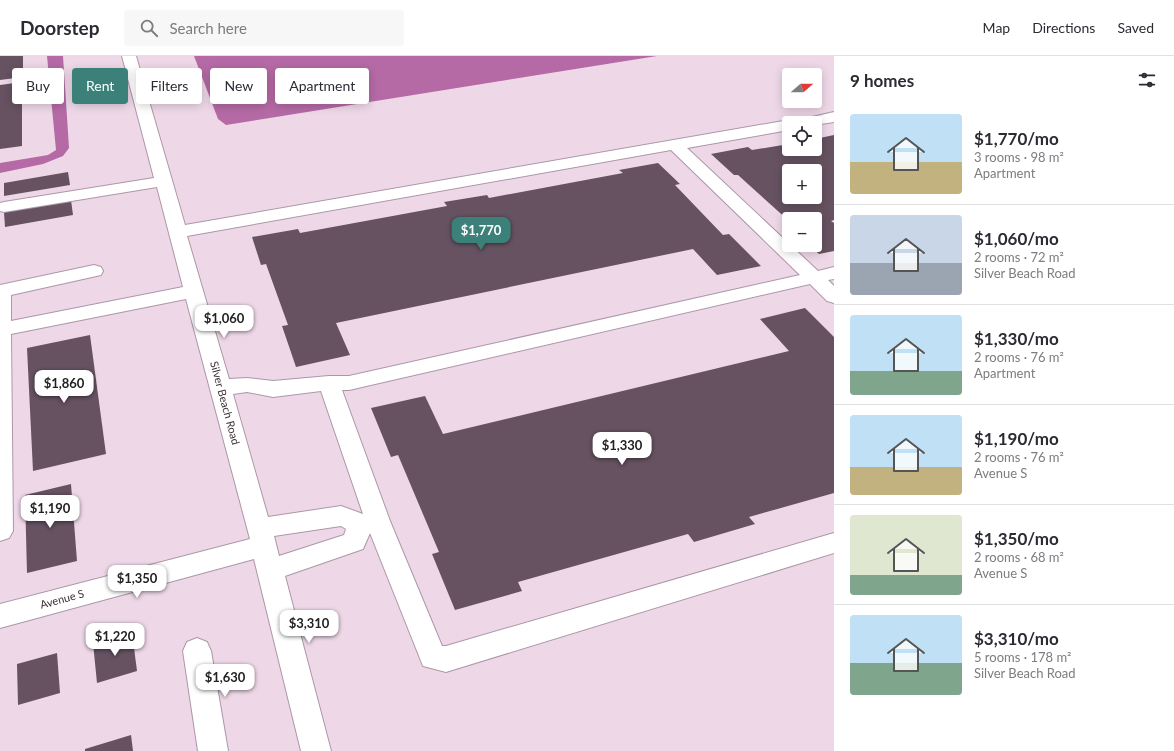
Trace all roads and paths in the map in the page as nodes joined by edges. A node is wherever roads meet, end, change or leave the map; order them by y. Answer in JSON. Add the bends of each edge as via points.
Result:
{"nodes":[{"id":1,"x":129,"y":56,"type":"edge"},
{"id":2,"x":834,"y":117,"type":"edge"},
{"id":3,"x":822,"y":119,"type":"edge"},
{"id":4,"x":782,"y":126,"type":"edge"},
{"id":5,"x":675,"y":145,"type":"junction"},
{"id":6,"x":164,"y":181,"type":"junction"},
{"id":7,"x":4,"y":207,"type":"dead end"},
{"id":8,"x":178,"y":232,"type":"junction"},
{"id":9,"x":94,"y":271,"type":"dead end"},
{"id":10,"x":834,"y":273,"type":"edge"},
{"id":11,"x":814,"y":278,"type":"junction"},
{"id":12,"x":194,"y":291,"type":"junction"},
{"id":13,"x":834,"y":297,"type":"edge"},
{"id":14,"x":2,"y":329,"type":"junction"},
{"id":15,"x":329,"y":383,"type":"junction"},
{"id":16,"x":220,"y":387,"type":"junction"},
{"id":17,"x":369,"y":523,"type":"junction"},
{"id":18,"x":0,"y":531,"type":"edge"},
{"id":19,"x":834,"y":543,"type":"edge"},
{"id":20,"x":264,"y":548,"type":"junction"},
{"id":21,"x":0,"y":616,"type":"edge"},
{"id":22,"x":197,"y":651,"type":"dead end"},
{"id":23,"x":213,"y":751,"type":"edge"},
{"id":24,"x":316,"y":751,"type":"edge"}],
"edges":[{"from":1,"to":6,"type":"street","name":"Silver Beach Road"},
{"from":2,"to":3,"type":"street"},
{"from":4,"to":5,"type":"street"},
{"from":5,"to":8,"type":"street"},
{"from":5,"to":11,"type":"street"},
{"from":6,"to":7,"type":"street"},
{"from":6,"to":8,"type":"street","name":"Silver Beach Road"},
{"from":8,"to":12,"type":"street","name":"Silver Beach Road"},
{"from":9,"to":14,"type":"street","via":[[1,291]]},
{"from":10,"to":11,"type":"street"},
{"from":11,"to":13,"type":"street"},
{"from":11,"to":15,"type":"street","via":[[349,383]]},
{"from":12,"to":14,"type":"street"},
{"from":12,"to":16,"type":"street","name":"Silver Beach Road"},
{"from":14,"to":18,"type":"street"},
{"from":15,"to":16,"type":"street","via":[[273,389],[247,385]]},
{"from":15,"to":17,"type":"street"},
{"from":16,"to":20,"type":"street","name":"Silver Beach Road"},
{"from":17,"to":19,"type":"street","via":[[433,657],[446,660]]},
{"from":17,"to":20,"type":"street","via":[[340,516]]},
{"from":17,"to":20,"type":"street","via":[[354,542]]},
{"from":20,"to":21,"type":"street","name":"Avenue S"},
{"from":20,"to":24,"type":"street","name":"Silver Beach Road"},
{"from":22,"to":23,"type":"street"}]}
